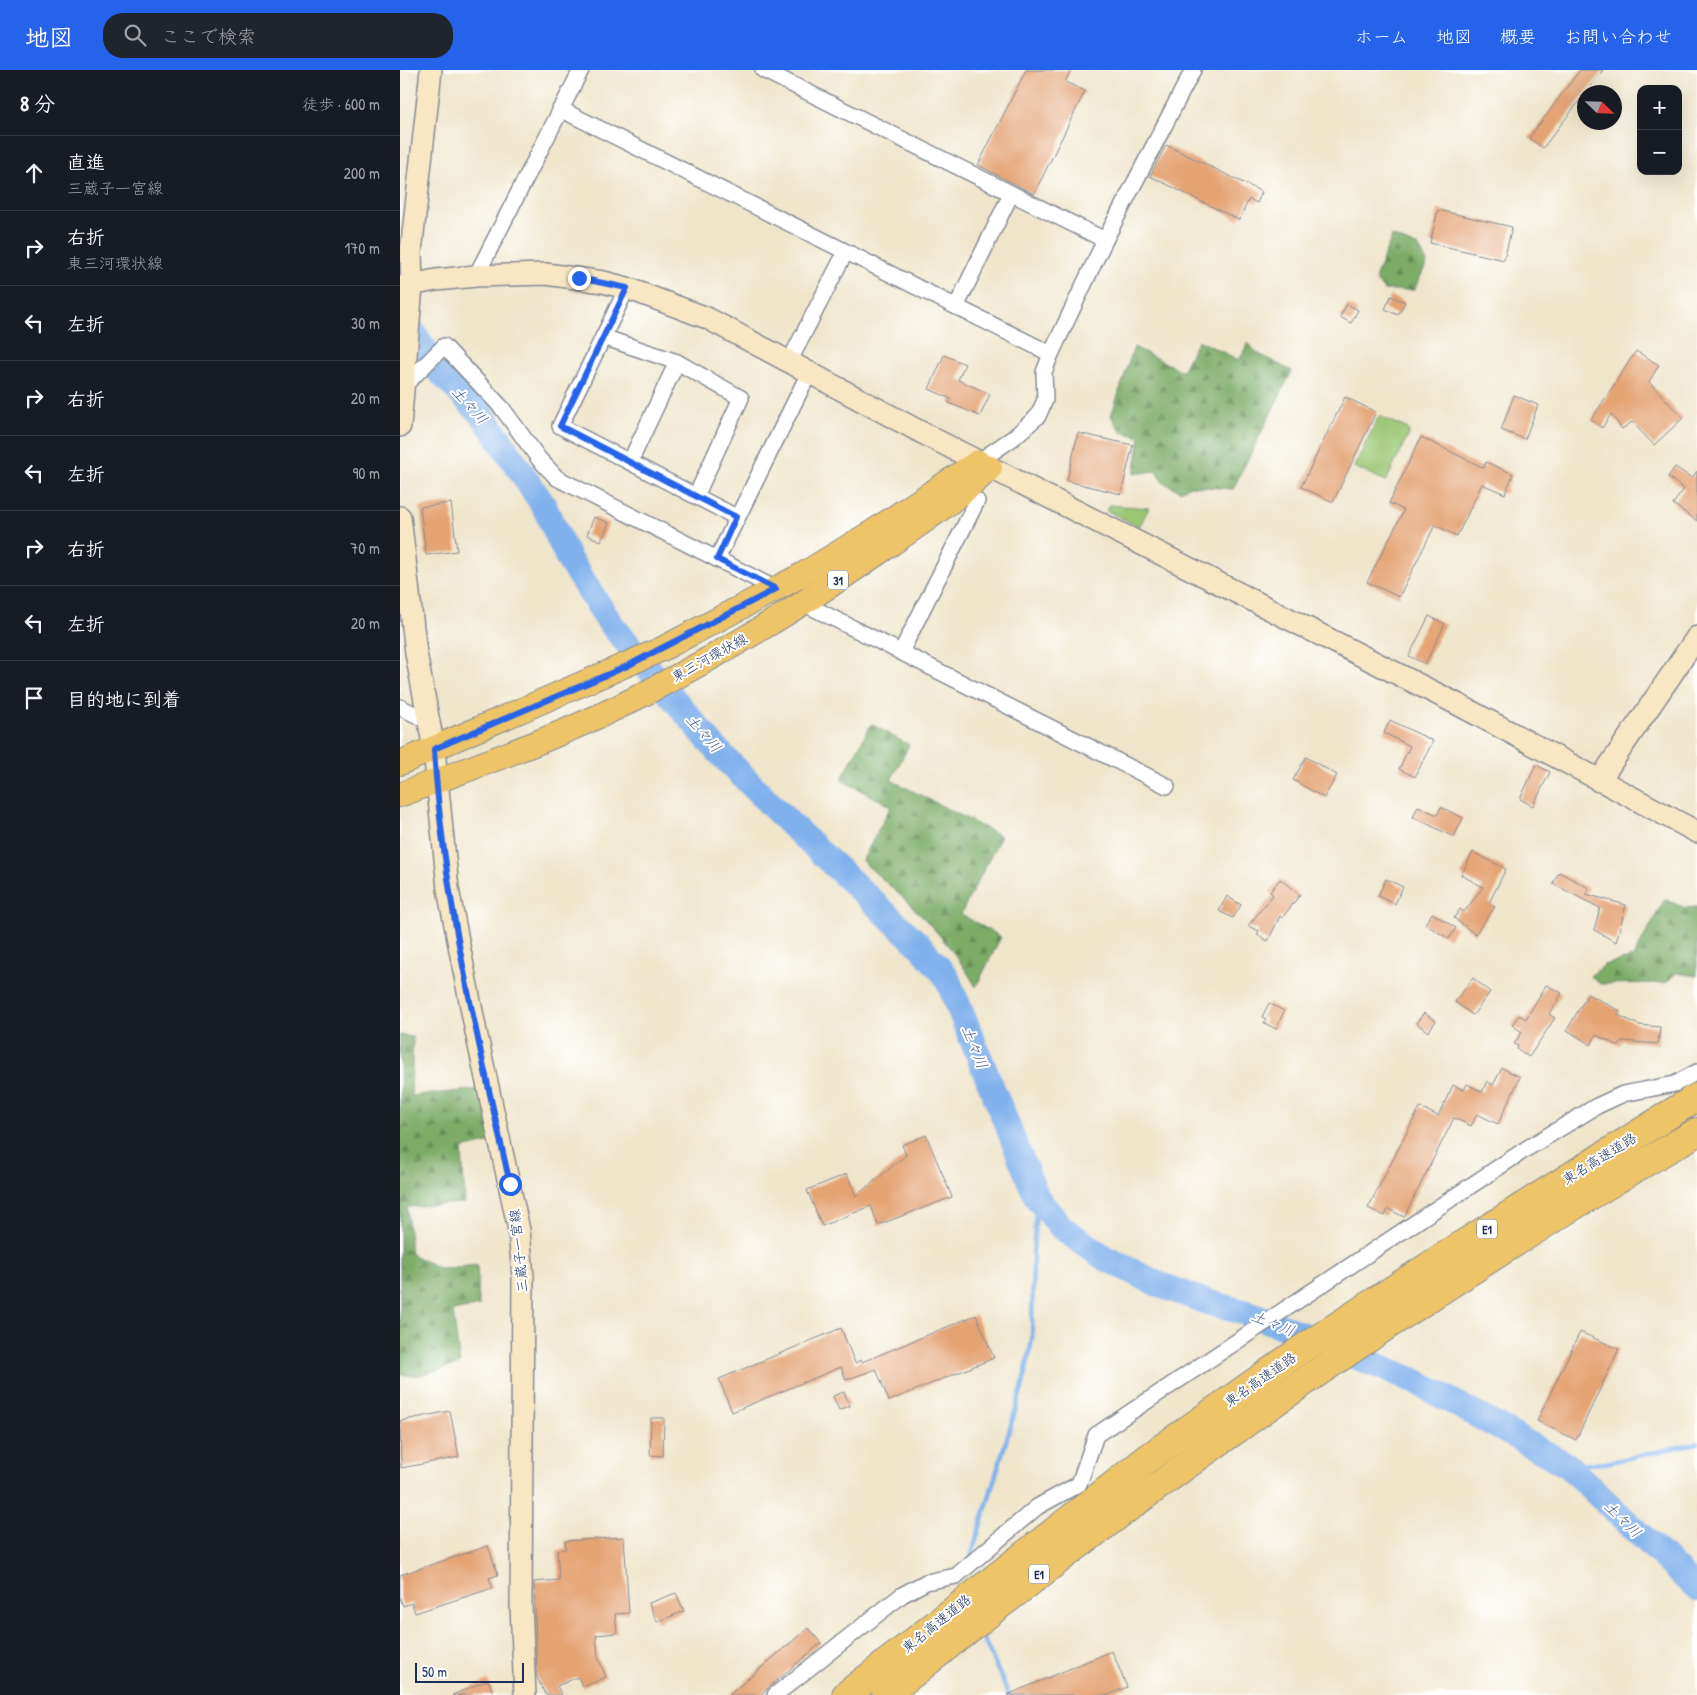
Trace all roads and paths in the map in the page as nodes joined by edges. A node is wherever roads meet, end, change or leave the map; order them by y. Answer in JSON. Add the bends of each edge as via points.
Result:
{"nodes":[{"id":1,"x":431,"y":70,"type":"edge"},
{"id":2,"x":581,"y":70,"type":"edge"},
{"id":3,"x":763,"y":70,"type":"edge"},
{"id":4,"x":1193,"y":70,"type":"edge"},
{"id":5,"x":560,"y":109,"type":"junction"},
{"id":6,"x":1011,"y":194,"type":"junction"},
{"id":7,"x":1105,"y":240,"type":"junction"},
{"id":8,"x":845,"y":253,"type":"junction"},
{"id":9,"x":476,"y":276,"type":"junction"},
{"id":10,"x":627,"y":288,"type":"junction"},
{"id":11,"x":408,"y":289,"type":"edge"},
{"id":12,"x":956,"y":307,"type":"junction"},
{"id":13,"x":603,"y":336,"type":"junction"},
{"id":14,"x":1051,"y":354,"type":"junction"},
{"id":15,"x":677,"y":362,"type":"junction"},
{"id":16,"x":789,"y":362,"type":"junction"},
{"id":17,"x":809,"y":373,"type":"junction"},
{"id":18,"x":402,"y":388,"type":"junction"},
{"id":19,"x":400,"y":426,"type":"edge"},
{"id":20,"x":630,"y":462,"type":"junction"},
{"id":21,"x":984,"y":465,"type":"junction"},
{"id":22,"x":696,"y":496,"type":"junction"},
{"id":23,"x":977,"y":501,"type":"dead end"},
{"id":24,"x":400,"y":517,"type":"edge"},
{"id":25,"x":736,"y":517,"type":"junction"},
{"id":26,"x":717,"y":559,"type":"junction"},
{"id":27,"x":776,"y":589,"type":"junction"},
{"id":28,"x":803,"y":603,"type":"junction"},
{"id":29,"x":1697,"y":636,"type":"edge"},
{"id":30,"x":901,"y":652,"type":"junction"},
{"id":31,"x":400,"y":707,"type":"edge"},
{"id":32,"x":430,"y":722,"type":"junction"},
{"id":33,"x":434,"y":749,"type":"junction"},
{"id":34,"x":400,"y":763,"type":"edge"},
{"id":35,"x":436,"y":781,"type":"junction"},
{"id":36,"x":1599,"y":781,"type":"junction"},
{"id":37,"x":1167,"y":786,"type":"dead end"},
{"id":38,"x":400,"y":795,"type":"edge"},
{"id":39,"x":1697,"y":832,"type":"edge"},
{"id":40,"x":1697,"y":1072,"type":"edge"},
{"id":41,"x":1697,"y":1097,"type":"edge"},
{"id":42,"x":1697,"y":1132,"type":"edge"},
{"id":43,"x":959,"y":1620,"type":"junction"},
{"id":44,"x":525,"y":1695,"type":"edge"},
{"id":45,"x":775,"y":1695,"type":"edge"},
{"id":46,"x":846,"y":1695,"type":"edge"},
{"id":47,"x":886,"y":1695,"type":"edge"}],
"edges":[{"from":1,"to":11,"type":"street"},
{"from":2,"to":5,"type":"street"},
{"from":3,"to":6,"type":"street"},
{"from":4,"to":7,"type":"street"},
{"from":5,"to":8,"type":"street"},
{"from":5,"to":9,"type":"street"},
{"from":6,"to":7,"type":"street"},
{"from":6,"to":12,"type":"street"},
{"from":7,"to":14,"type":"street"},
{"from":8,"to":12,"type":"street"},
{"from":8,"to":16,"type":"street"},
{"from":9,"to":10,"type":"street","via":[[546,274]]},
{"from":9,"to":11,"type":"street","via":[[436,280]]},
{"from":10,"to":13,"type":"street"},
{"from":10,"to":16,"type":"street","via":[[707,318]]},
{"from":11,"to":18,"type":"street"},
{"from":12,"to":14,"type":"street"},
{"from":13,"to":15,"type":"street"},
{"from":13,"to":20,"type":"street","via":[[560,426]]},
{"from":14,"to":21,"type":"street","via":[[1044,372],[1045,400],[1042,408]]},
{"from":15,"to":20,"type":"street"},
{"from":15,"to":22,"type":"street","via":[[741,398]]},
{"from":16,"to":17,"type":"street"},
{"from":17,"to":21,"type":"street"},
{"from":17,"to":25,"type":"street"},
{"from":18,"to":19,"type":"street"},
{"from":18,"to":26,"type":"street","via":[[444,346],[502,408],[557,478]]},
{"from":20,"to":22,"type":"street"},
{"from":21,"to":27,"type":"main road","name":"東三河環状線","number":"31"},
{"from":21,"to":28,"type":"main road","name":"東三河環状線","number":"31","via":[[945,507]]},
{"from":21,"to":36,"type":"street","via":[[1450,701]]},
{"from":22,"to":25,"type":"street"},
{"from":23,"to":30,"type":"street"},
{"from":24,"to":32,"type":"street","name":"三蔵子一宮線","via":[[416,653]]},
{"from":25,"to":26,"type":"street"},
{"from":26,"to":27,"type":"street"},
{"from":27,"to":33,"type":"main road","name":"東三河環状線","number":"31","via":[[625,667]]},
{"from":28,"to":30,"type":"street"},
{"from":28,"to":35,"type":"main road","name":"東三河環状線","number":"31","via":[[642,695]]},
{"from":29,"to":36,"type":"street"},
{"from":30,"to":37,"type":"street"},
{"from":31,"to":32,"type":"street"},
{"from":32,"to":33,"type":"street","name":"三蔵子一宮線"},
{"from":33,"to":34,"type":"main road","name":"東三河環状線","number":"31"},
{"from":33,"to":35,"type":"street","name":"三蔵子一宮線"},
{"from":35,"to":38,"type":"main road","name":"東三河環状線","number":"31"},
{"from":35,"to":44,"type":"street","name":"三蔵子一宮線","via":[[452,908],[520,1230],[523,1276],[521,1606]]},
{"from":36,"to":39,"type":"street"},
{"from":40,"to":45,"type":"street","via":[[1676,1084],[1623,1094],[1597,1106],[1526,1149],[1096,1435],[1079,1484],[1037,1507],[956,1576],[926,1582],[902,1595]]},
{"from":41,"to":43,"type":"highway","name":"東名高速道路","number":"E1","via":[[1302,1349],[1148,1458],[1098,1496]]},
{"from":42,"to":43,"type":"highway","name":"東名高速道路","number":"E1","via":[[1465,1274],[1358,1344],[1114,1518]]},
{"from":43,"to":46,"type":"highway","name":"東名高速道路","number":"E1"},
{"from":43,"to":47,"type":"highway","name":"東名高速道路","number":"E1"}]}
